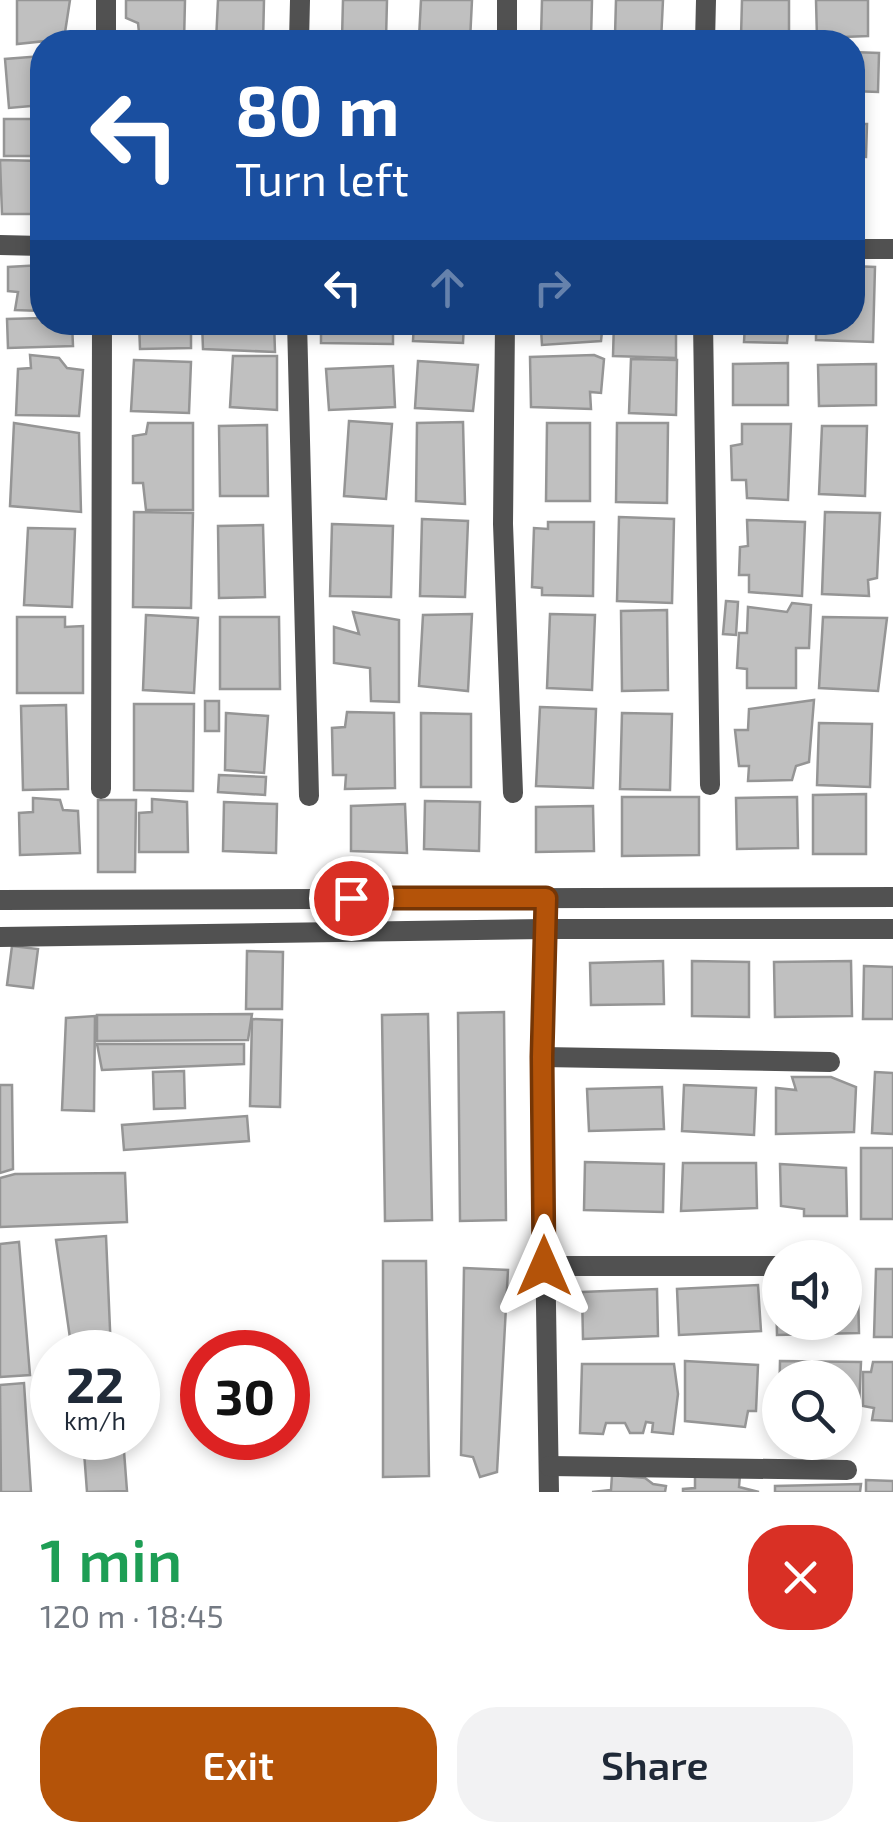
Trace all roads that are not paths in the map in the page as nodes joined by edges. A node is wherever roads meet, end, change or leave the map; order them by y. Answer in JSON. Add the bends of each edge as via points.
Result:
{"nodes":[{"id":1,"x":106,"y":0,"type":"edge"},
{"id":2,"x":300,"y":0,"type":"edge"},
{"id":3,"x":507,"y":0,"type":"edge"},
{"id":4,"x":706,"y":0,"type":"edge"},
{"id":5,"x":106,"y":30,"type":"edge"},
{"id":6,"x":300,"y":30,"type":"edge"},
{"id":7,"x":507,"y":30,"type":"edge"},
{"id":8,"x":705,"y":30,"type":"edge"},
{"id":9,"x":0,"y":245,"type":"edge"},
{"id":10,"x":30,"y":246,"type":"edge"},
{"id":11,"x":865,"y":249,"type":"edge"},
{"id":12,"x":893,"y":249,"type":"edge"},
{"id":13,"x":102,"y":335,"type":"edge"},
{"id":14,"x":298,"y":335,"type":"edge"},
{"id":15,"x":504,"y":335,"type":"edge"},
{"id":16,"x":703,"y":335,"type":"edge"},
{"id":17,"x":710,"y":786,"type":"dead end"},
{"id":18,"x":101,"y":789,"type":"dead end"},
{"id":19,"x":513,"y":793,"type":"dead end"},
{"id":20,"x":309,"y":796,"type":"dead end"},
{"id":21,"x":893,"y":896,"type":"edge"},
{"id":22,"x":546,"y":898,"type":"junction"},
{"id":23,"x":770,"y":898,"type":"junction"},
{"id":24,"x":0,"y":900,"type":"edge"},
{"id":25,"x":545,"y":929,"type":"junction"},
{"id":26,"x":893,"y":929,"type":"edge"},
{"id":27,"x":771,"y":930,"type":"junction"},
{"id":28,"x":0,"y":936,"type":"edge"},
{"id":29,"x":542,"y":1057,"type":"junction"},
{"id":30,"x":830,"y":1062,"type":"dead end"},
{"id":31,"x":544,"y":1266,"type":"junction"},
{"id":32,"x":762,"y":1266,"type":"edge"},
{"id":33,"x":549,"y":1466,"type":"junction"},
{"id":34,"x":846,"y":1470,"type":"dead end"},
{"id":35,"x":550,"y":1492,"type":"edge"}],
"edges":[{"from":1,"to":5,"type":"street"},
{"from":2,"to":6,"type":"street"},
{"from":3,"to":7,"type":"street"},
{"from":4,"to":8,"type":"street"},
{"from":9,"to":10,"type":"street"},
{"from":11,"to":12,"type":"street"},
{"from":13,"to":18,"type":"street"},
{"from":14,"to":20,"type":"street"},
{"from":15,"to":19,"type":"street"},
{"from":16,"to":17,"type":"street"},
{"from":21,"to":23,"type":"street"},
{"from":22,"to":23,"type":"street"},
{"from":22,"to":24,"type":"street"},
{"from":22,"to":25,"type":"street"},
{"from":23,"to":27,"type":"street"},
{"from":25,"to":27,"type":"street"},
{"from":25,"to":28,"type":"street"},
{"from":25,"to":29,"type":"street"},
{"from":26,"to":27,"type":"street"},
{"from":29,"to":30,"type":"street"},
{"from":29,"to":31,"type":"street"},
{"from":31,"to":32,"type":"street"},
{"from":31,"to":33,"type":"street"},
{"from":33,"to":34,"type":"street"},
{"from":33,"to":35,"type":"street"}]}
